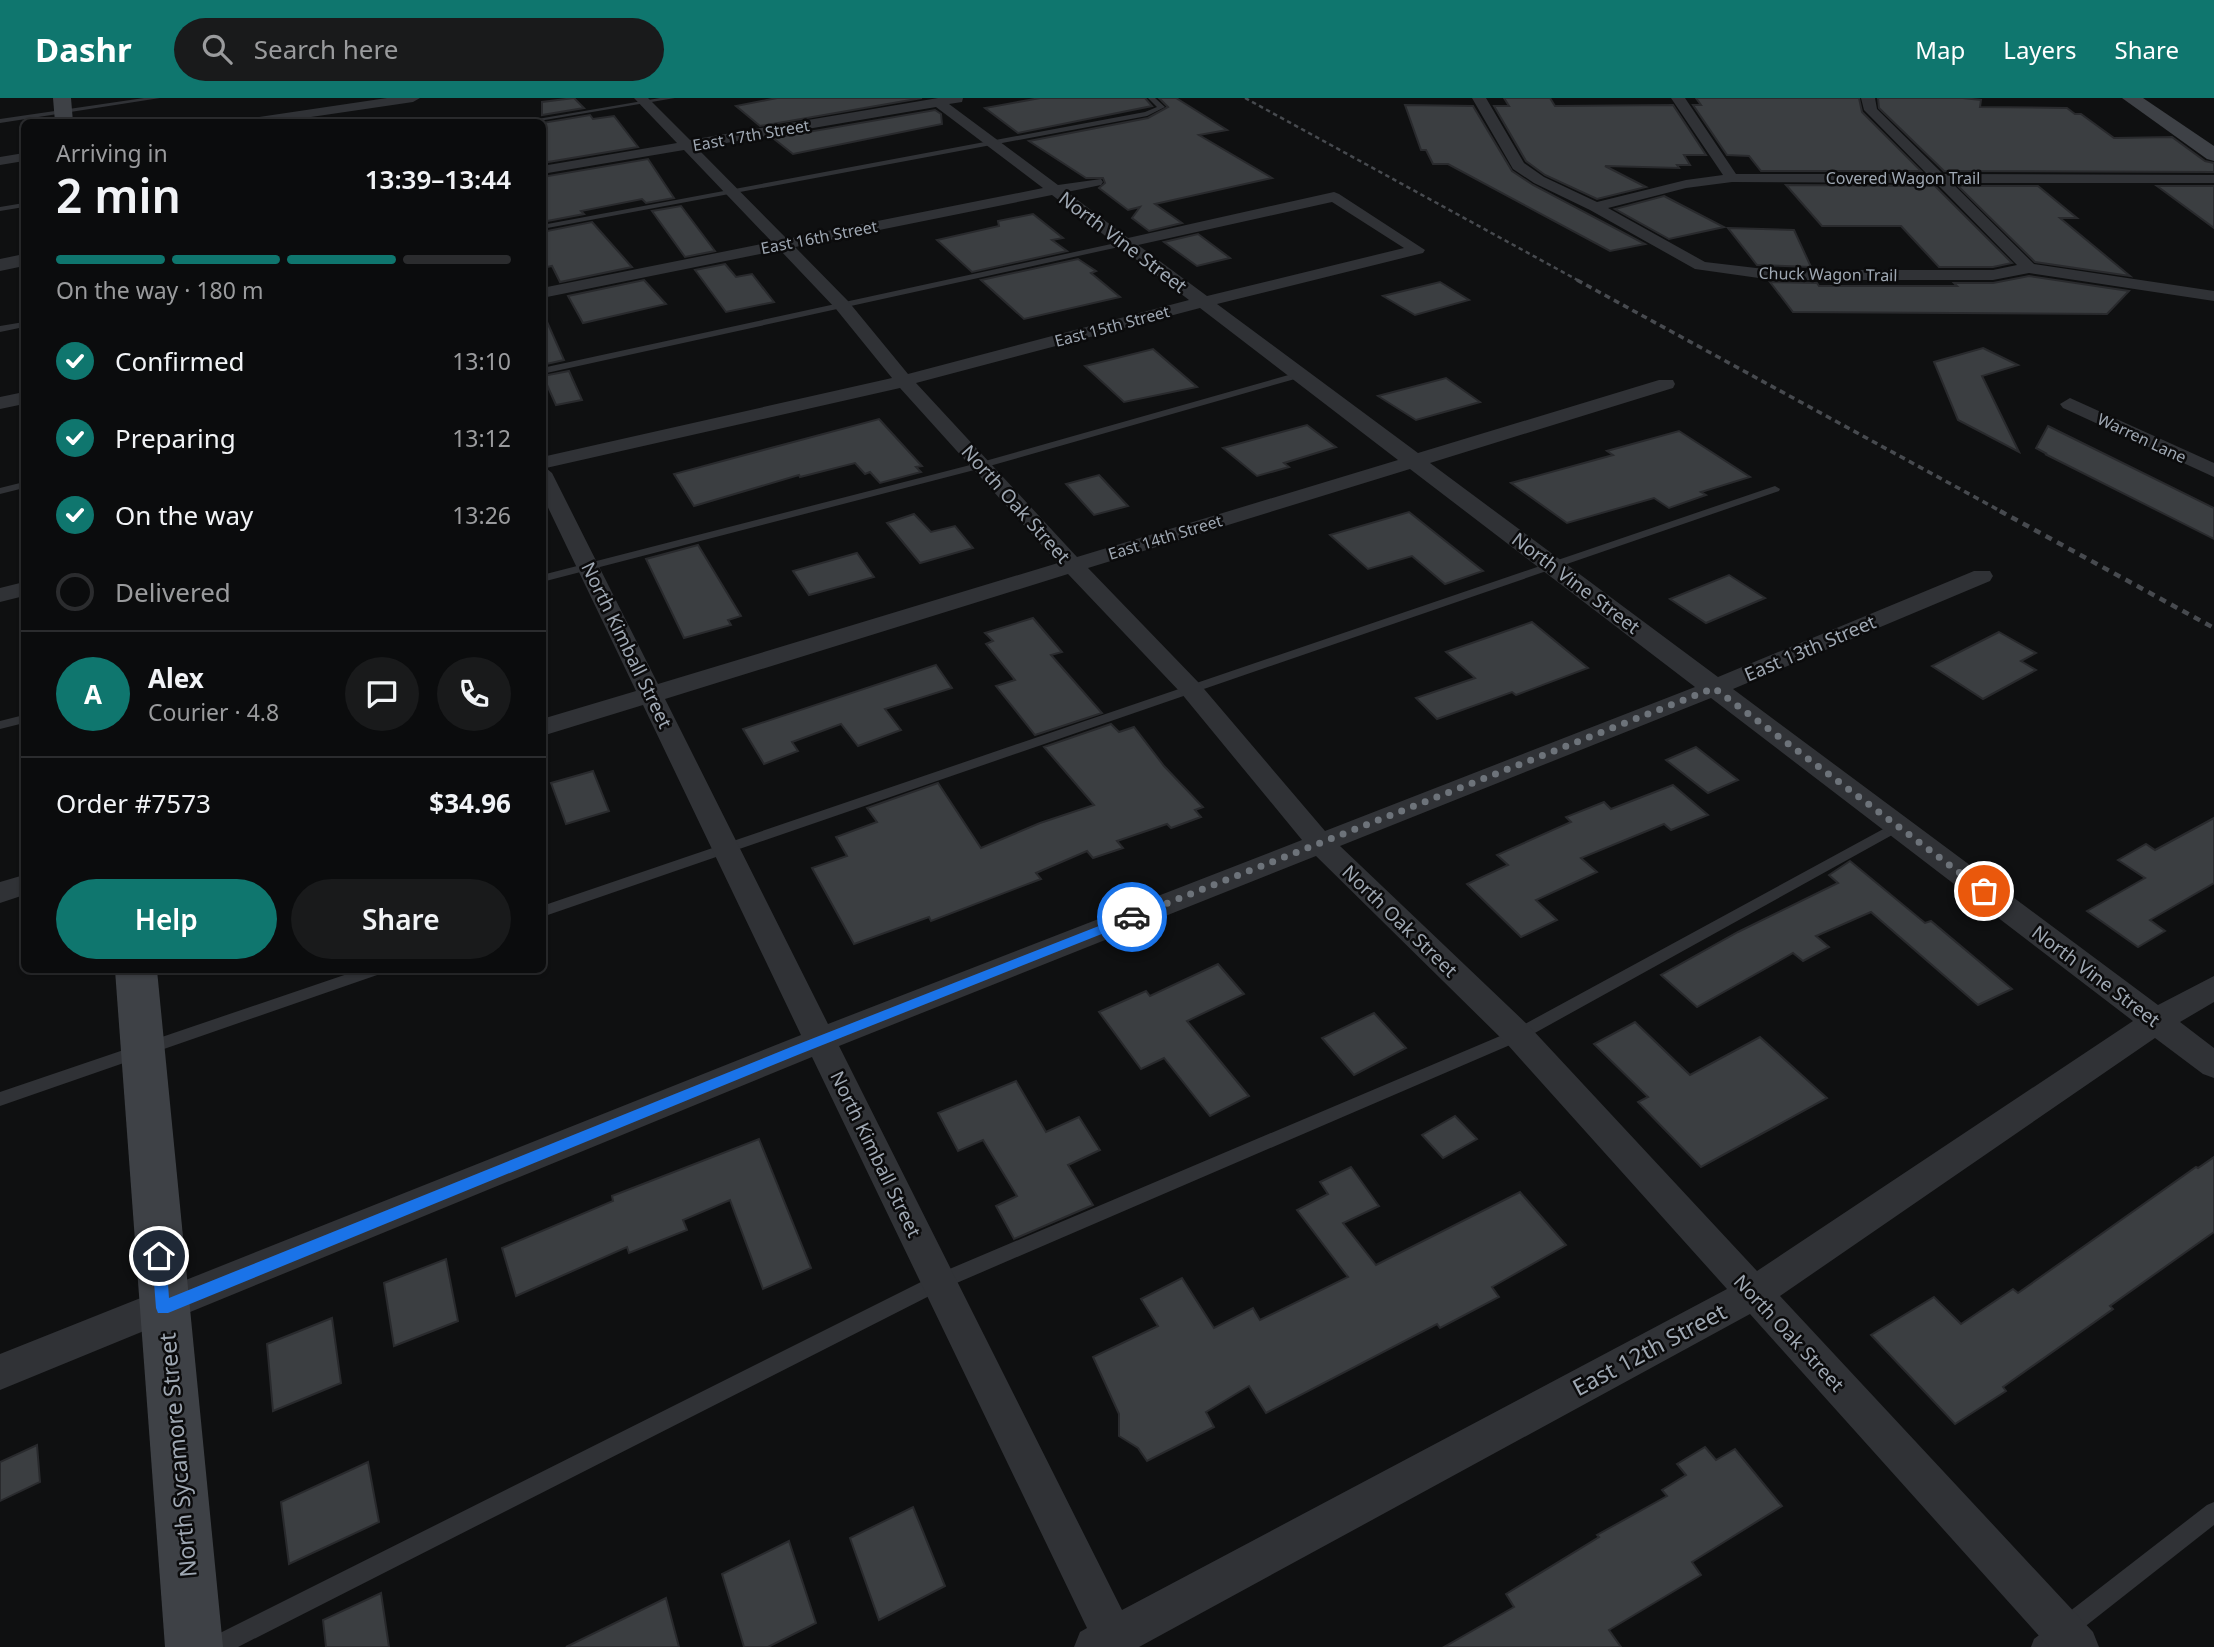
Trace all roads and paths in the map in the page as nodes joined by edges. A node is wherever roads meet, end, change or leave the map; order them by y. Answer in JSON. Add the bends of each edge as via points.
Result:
{"nodes":[{"id":1,"x":157,"y":98,"type":"edge"},
{"id":2,"x":412,"y":98,"type":"edge"},
{"id":3,"x":1151,"y":98,"type":"edge"},
{"id":4,"x":1479,"y":98,"type":"edge"},
{"id":5,"x":1678,"y":98,"type":"edge"},
{"id":6,"x":1868,"y":98,"type":"edge"},
{"id":7,"x":2131,"y":98,"type":"edge"},
{"id":8,"x":653,"y":99,"type":"edge"},
{"id":9,"x":949,"y":100,"type":"edge"},
{"id":10,"x":63,"y":111,"type":"edge"},
{"id":11,"x":273,"y":119,"type":"edge"},
{"id":12,"x":540,"y":119,"type":"edge"},
{"id":13,"x":0,"y":121,"type":"edge"},
{"id":14,"x":991,"y":142,"type":"junction"},
{"id":15,"x":687,"y":146,"type":"junction"},
{"id":16,"x":2212,"y":152,"type":"edge"},
{"id":17,"x":21,"y":158,"type":"edge"},
{"id":18,"x":0,"y":161,"type":"edge"},
{"id":19,"x":546,"y":169,"type":"edge"},
{"id":20,"x":1732,"y":178,"type":"junction"},
{"id":21,"x":1938,"y":178,"type":"junction"},
{"id":22,"x":2214,"y":179,"type":"edge"},
{"id":23,"x":1096,"y":182,"type":"dead end"},
{"id":24,"x":729,"y":190,"type":"junction"},
{"id":25,"x":1054,"y":190,"type":"junction"},
{"id":26,"x":21,"y":206,"type":"edge"},
{"id":27,"x":1595,"y":206,"type":"junction"},
{"id":28,"x":0,"y":209,"type":"edge"},
{"id":29,"x":546,"y":226,"type":"edge"},
{"id":30,"x":1125,"y":243,"type":"junction"},
{"id":31,"x":783,"y":244,"type":"junction"},
{"id":32,"x":21,"y":261,"type":"edge"},
{"id":33,"x":0,"y":265,"type":"edge"},
{"id":34,"x":2029,"y":268,"type":"junction"},
{"id":35,"x":546,"y":292,"type":"edge"},
{"id":36,"x":2214,"y":296,"type":"edge"},
{"id":37,"x":1203,"y":302,"type":"junction"},
{"id":38,"x":842,"y":306,"type":"junction"},
{"id":39,"x":21,"y":326,"type":"edge"},
{"id":40,"x":0,"y":329,"type":"edge"},
{"id":41,"x":546,"y":370,"type":"edge"},
{"id":42,"x":1299,"y":375,"type":"junction"},
{"id":43,"x":904,"y":381,"type":"junction"},
{"id":44,"x":1666,"y":384,"type":"dead end"},
{"id":45,"x":21,"y":399,"type":"edge"},
{"id":46,"x":0,"y":403,"type":"edge"},
{"id":47,"x":2070,"y":404,"type":"dead end"},
{"id":48,"x":1414,"y":461,"type":"junction"},
{"id":49,"x":546,"y":462,"type":"edge"},
{"id":50,"x":982,"y":465,"type":"junction"},
{"id":51,"x":2214,"y":471,"type":"edge"},
{"id":52,"x":546,"y":481,"type":"edge"},
{"id":53,"x":21,"y":486,"type":"edge"},
{"id":54,"x":1775,"y":489,"type":"dead end"},
{"id":55,"x":0,"y":491,"type":"edge"},
{"id":56,"x":1072,"y":565,"type":"junction"},
{"id":57,"x":1551,"y":565,"type":"junction"},
{"id":58,"x":588,"y":567,"type":"junction"},
{"id":59,"x":1982,"y":576,"type":"dead end"},
{"id":60,"x":546,"y":578,"type":"edge"},
{"id":61,"x":21,"y":590,"type":"edge"},
{"id":62,"x":0,"y":595,"type":"edge"},
{"id":63,"x":1190,"y":688,"type":"junction"},
{"id":64,"x":1714,"y":688,"type":"junction"},
{"id":65,"x":651,"y":695,"type":"junction"},
{"id":66,"x":21,"y":720,"type":"edge"},
{"id":67,"x":0,"y":725,"type":"edge"},
{"id":68,"x":546,"y":727,"type":"edge"},
{"id":69,"x":1898,"y":827,"type":"junction"},
{"id":70,"x":1320,"y":843,"type":"junction"},
{"id":71,"x":726,"y":848,"type":"junction"},
{"id":72,"x":21,"y":886,"type":"edge"},
{"id":73,"x":0,"y":893,"type":"edge"},
{"id":74,"x":546,"y":911,"type":"edge"},
{"id":75,"x":136,"y":973,"type":"edge"},
{"id":76,"x":366,"y":973,"type":"edge"},
{"id":77,"x":2214,"y":988,"type":"edge"},
{"id":78,"x":2156,"y":1021,"type":"junction"},
{"id":79,"x":1518,"y":1035,"type":"junction"},
{"id":80,"x":821,"y":1040,"type":"junction"},
{"id":81,"x":142,"y":1050,"type":"junction"},
{"id":82,"x":2214,"y":1065,"type":"edge"},
{"id":83,"x":0,"y":1099,"type":"edge"},
{"id":84,"x":939,"y":1282,"type":"junction"},
{"id":85,"x":1753,"y":1294,"type":"junction"},
{"id":86,"x":163,"y":1308,"type":"junction"},
{"id":87,"x":0,"y":1372,"type":"edge"},
{"id":88,"x":2214,"y":1511,"type":"edge"},
{"id":89,"x":2061,"y":1642,"type":"edge"},
{"id":90,"x":1109,"y":1643,"type":"edge"},
{"id":91,"x":194,"y":1647,"type":"edge"},
{"id":92,"x":216,"y":1647,"type":"edge"}],
"edges":[{"from":1,"to":10,"type":"lane"},
{"from":2,"to":11,"type":"street"},
{"from":3,"to":14,"type":"lane","via":[[1162,107],[1147,114]]},
{"from":4,"to":27,"type":"street","name":"Chuck Wagon Trail","via":[[1518,166]]},
{"from":5,"to":20,"type":"street"},
{"from":6,"to":21,"type":"street","via":[[1871,110]]},
{"from":7,"to":16,"type":"main road"},
{"from":8,"to":12,"type":"lane"},
{"from":8,"to":15,"type":"street","name":"North Oak Street"},
{"from":9,"to":14,"type":"street","name":"North Vine Street"},
{"from":9,"to":15,"type":"street","name":"East 17th Street"},
{"from":10,"to":13,"type":"lane"},
{"from":14,"to":24,"type":"lane"},
{"from":14,"to":25,"type":"street","name":"North Vine Street"},
{"from":15,"to":19,"type":"street","name":"East 17th Street"},
{"from":15,"to":24,"type":"street","name":"North Oak Street"},
{"from":17,"to":18,"type":"street"},
{"from":20,"to":21,"type":"street","name":"Covered Wagon Trail"},
{"from":20,"to":27,"type":"street","name":"Covered Wagon Trail"},
{"from":21,"to":22,"type":"street","name":"Covered Wagon Trail"},
{"from":21,"to":34,"type":"street"},
{"from":23,"to":25,"type":"street","name":"East 16th Street"},
{"from":24,"to":29,"type":"lane"},
{"from":24,"to":31,"type":"street","name":"North Oak Street"},
{"from":25,"to":30,"type":"street","name":"North Vine Street"},
{"from":25,"to":31,"type":"street","name":"East 16th Street"},
{"from":26,"to":28,"type":"lane"},
{"from":27,"to":34,"type":"street","name":"Chuck Wagon Trail","via":[[1701,266],[1773,275],[1993,275]]},
{"from":30,"to":37,"type":"street","name":"North Vine Street"},
{"from":30,"to":37,"type":"street","name":"East 15th Street","via":[[1334,197],[1417,250]]},
{"from":30,"to":38,"type":"lane"},
{"from":31,"to":35,"type":"street","name":"East 16th Street"},
{"from":31,"to":38,"type":"street","name":"North Oak Street"},
{"from":32,"to":33,"type":"street"},
{"from":34,"to":36,"type":"street","name":"Chuck Wagon Trail"},
{"from":37,"to":42,"type":"street","name":"North Vine Street"},
{"from":37,"to":43,"type":"street","name":"East 15th Street"},
{"from":38,"to":41,"type":"lane"},
{"from":38,"to":43,"type":"street","name":"North Oak Street"},
{"from":39,"to":40,"type":"lane"},
{"from":42,"to":48,"type":"street","name":"North Vine Street"},
{"from":42,"to":50,"type":"lane"},
{"from":43,"to":49,"type":"street","name":"East 15th Street"},
{"from":43,"to":50,"type":"street","name":"North Oak Street"},
{"from":44,"to":48,"type":"street","name":"East 14th Street"},
{"from":45,"to":46,"type":"street"},
{"from":47,"to":51,"type":"street","name":"Warren Lane"},
{"from":48,"to":56,"type":"street","name":"East 14th Street"},
{"from":48,"to":57,"type":"street","name":"North Vine Street"},
{"from":50,"to":56,"type":"street","name":"North Oak Street"},
{"from":50,"to":58,"type":"lane"},
{"from":52,"to":58,"type":"street","name":"North Kimball Street"},
{"from":53,"to":55,"type":"lane"},
{"from":54,"to":57,"type":"lane"},
{"from":56,"to":63,"type":"street","name":"North Oak Street"},
{"from":56,"to":65,"type":"street","name":"East 14th Street"},
{"from":57,"to":63,"type":"lane"},
{"from":57,"to":64,"type":"street","name":"North Vine Street"},
{"from":58,"to":60,"type":"lane"},
{"from":58,"to":65,"type":"street","name":"North Kimball Street"},
{"from":59,"to":64,"type":"street","name":"East 13th Street"},
{"from":61,"to":62,"type":"street"},
{"from":63,"to":70,"type":"street","name":"North Oak Street"},
{"from":63,"to":71,"type":"lane"},
{"from":64,"to":69,"type":"street","name":"North Vine Street"},
{"from":64,"to":70,"type":"street","name":"East 13th Street"},
{"from":65,"to":68,"type":"street","name":"East 14th Street"},
{"from":65,"to":71,"type":"street","name":"North Kimball Street"},
{"from":66,"to":67,"type":"lane"},
{"from":69,"to":78,"type":"street","name":"North Vine Street"},
{"from":69,"to":79,"type":"lane"},
{"from":70,"to":79,"type":"street","name":"North Oak Street"},
{"from":70,"to":80,"type":"street","name":"East 13th Street"},
{"from":71,"to":74,"type":"lane"},
{"from":71,"to":80,"type":"street","name":"North Kimball Street"},
{"from":72,"to":73,"type":"street"},
{"from":75,"to":81,"type":"main road","name":"North Sycamore Street"},
{"from":76,"to":81,"type":"lane"},
{"from":77,"to":78,"type":"street","name":"East 12th Street"},
{"from":78,"to":82,"type":"street","name":"North Vine Street"},
{"from":78,"to":85,"type":"street","name":"East 12th Street"},
{"from":79,"to":84,"type":"lane"},
{"from":79,"to":85,"type":"street","name":"North Oak Street"},
{"from":80,"to":84,"type":"street","name":"North Kimball Street"},
{"from":80,"to":86,"type":"street","name":"East 13th Street"},
{"from":81,"to":83,"type":"lane"},
{"from":81,"to":86,"type":"main road","name":"North Sycamore Street"},
{"from":84,"to":90,"type":"street","name":"North Kimball Street"},
{"from":84,"to":92,"type":"lane"},
{"from":85,"to":89,"type":"street","name":"North Oak Street"},
{"from":85,"to":90,"type":"street","name":"East 12th Street"},
{"from":86,"to":87,"type":"street","name":"East 13th Street"},
{"from":86,"to":91,"type":"main road","name":"North Sycamore Street"},
{"from":88,"to":89,"type":"lane"}]}
